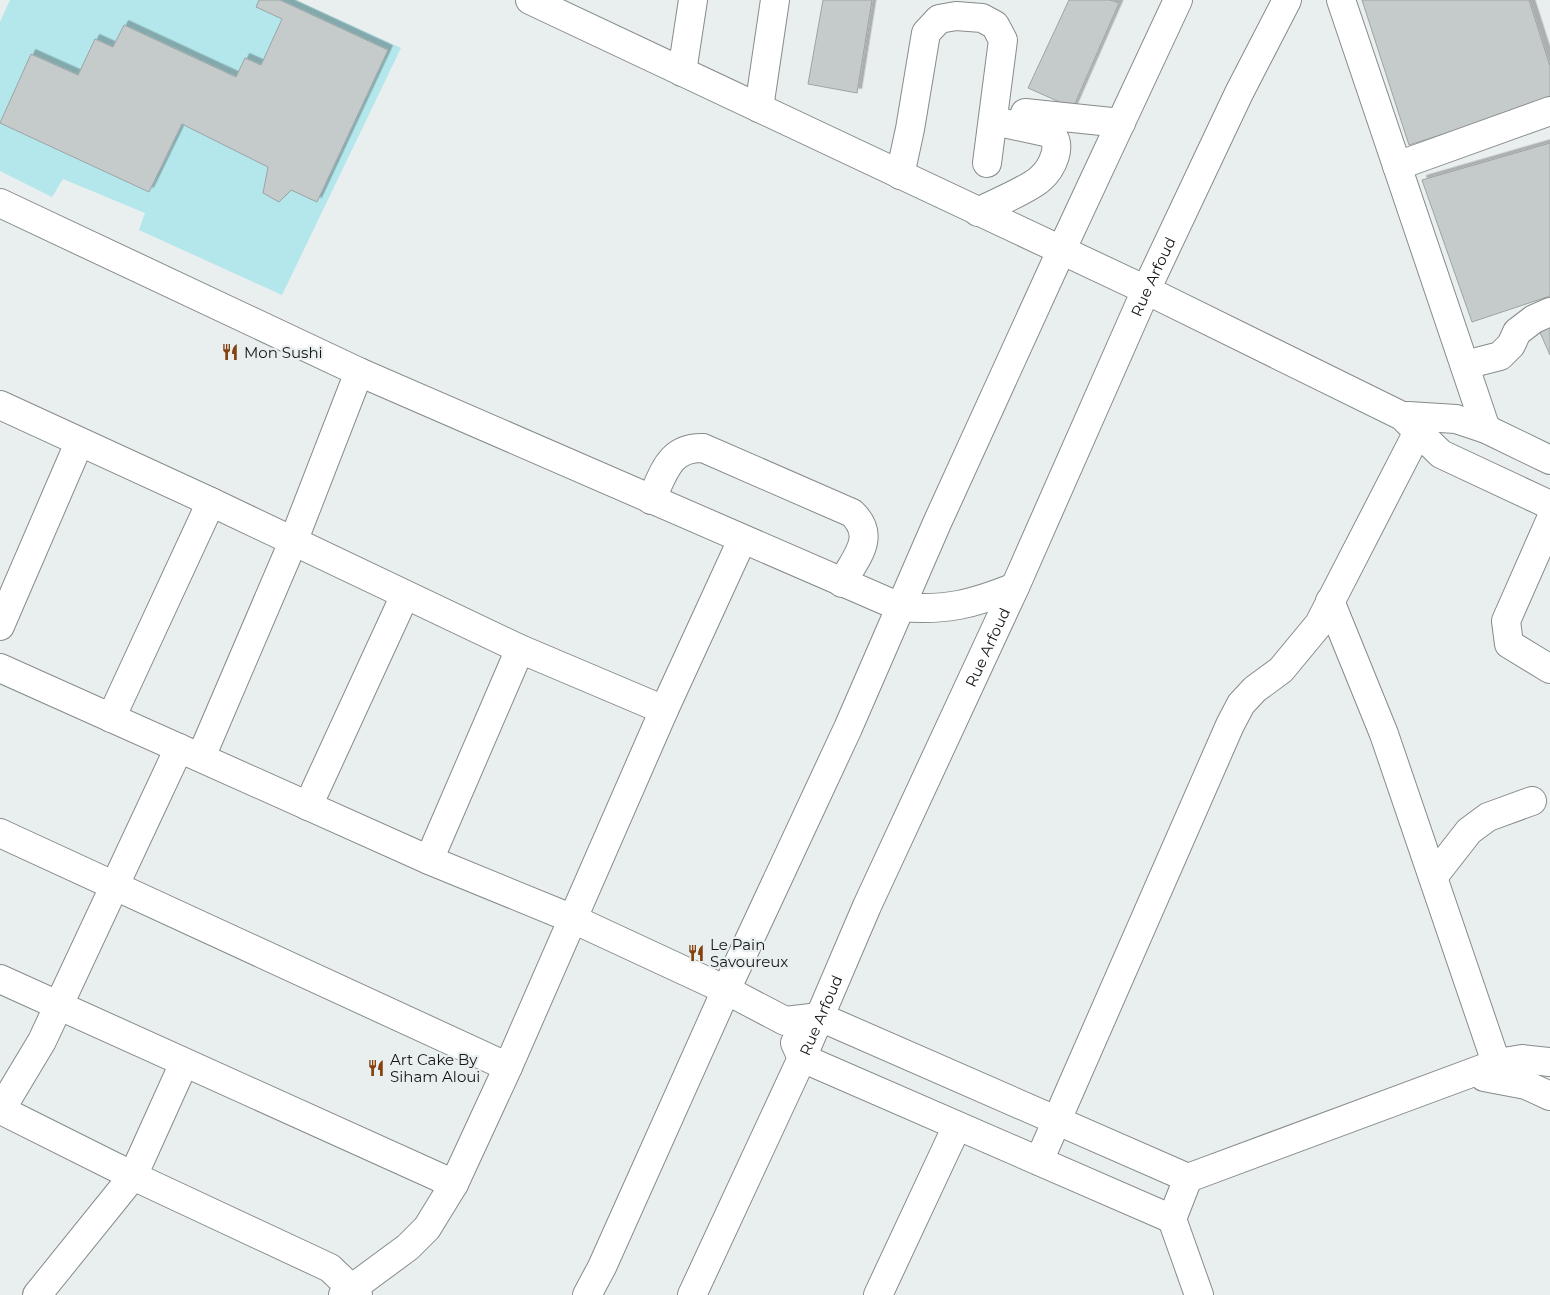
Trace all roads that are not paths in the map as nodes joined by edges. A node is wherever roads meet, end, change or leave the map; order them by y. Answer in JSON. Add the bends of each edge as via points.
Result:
{"nodes":[{"id":1,"x":530,"y":0,"type":"edge"},
{"id":2,"x":693,"y":0,"type":"edge"},
{"id":3,"x":775,"y":0,"type":"edge"},
{"id":4,"x":1178,"y":0,"type":"edge"},
{"id":5,"x":1286,"y":0,"type":"edge"},
{"id":6,"x":1341,"y":0,"type":"edge"},
{"id":7,"x":682,"y":72,"type":"junction"},
{"id":8,"x":759,"y":108,"type":"junction"},
{"id":9,"x":1550,"y":111,"type":"edge"},
{"id":10,"x":994,"y":115,"type":"junction"},
{"id":11,"x":1121,"y":123,"type":"junction"},
{"id":12,"x":987,"y":163,"type":"dead end"},
{"id":13,"x":1397,"y":166,"type":"junction"},
{"id":14,"x":900,"y":175,"type":"junction"},
{"id":15,"x":0,"y":203,"type":"edge"},
{"id":16,"x":978,"y":212,"type":"junction"},
{"id":17,"x":1061,"y":251,"type":"junction"},
{"id":18,"x":1146,"y":290,"type":"junction"},
{"id":19,"x":1550,"y":312,"type":"edge"},
{"id":20,"x":1465,"y":365,"type":"junction"},
{"id":21,"x":359,"y":372,"type":"junction"},
{"id":22,"x":0,"y":405,"type":"edge"},
{"id":23,"x":1415,"y":422,"type":"junction"},
{"id":24,"x":1486,"y":429,"type":"junction"},
{"id":25,"x":79,"y":443,"type":"junction"},
{"id":26,"x":1550,"y":460,"type":"edge"},
{"id":27,"x":650,"y":500,"type":"junction"},
{"id":28,"x":211,"y":502,"type":"junction"},
{"id":29,"x":1550,"y":505,"type":"edge"},
{"id":30,"x":1550,"y":521,"type":"edge"},
{"id":31,"x":742,"y":540,"type":"junction"},
{"id":32,"x":293,"y":542,"type":"junction"},
{"id":33,"x":842,"y":583,"type":"junction"},
{"id":34,"x":1015,"y":586,"type":"junction"},
{"id":35,"x":405,"y":595,"type":"junction"},
{"id":36,"x":1330,"y":601,"type":"junction"},
{"id":37,"x":900,"y":607,"type":"junction"},
{"id":38,"x":0,"y":626,"type":"edge"},
{"id":39,"x":520,"y":649,"type":"junction"},
{"id":40,"x":0,"y":668,"type":"edge"},
{"id":41,"x":1550,"y":669,"type":"edge"},
{"id":42,"x":664,"y":710,"type":"junction"},
{"id":43,"x":111,"y":718,"type":"junction"},
{"id":44,"x":190,"y":752,"type":"junction"},
{"id":45,"x":1532,"y":802,"type":"dead end"},
{"id":46,"x":308,"y":806,"type":"junction"},
{"id":47,"x":0,"y":833,"type":"edge"},
{"id":48,"x":428,"y":860,"type":"junction"},
{"id":49,"x":1433,"y":877,"type":"junction"},
{"id":50,"x":114,"y":886,"type":"junction"},
{"id":51,"x":573,"y":919,"type":"junction"},
{"id":52,"x":0,"y":978,"type":"edge"},
{"id":53,"x":726,"y":990,"type":"junction"},
{"id":54,"x":59,"y":1005,"type":"junction"},
{"id":55,"x":820,"y":1017,"type":"junction"},
{"id":56,"x":785,"y":1021,"type":"junction"},
{"id":57,"x":802,"y":1058,"type":"junction"},
{"id":58,"x":1550,"y":1062,"type":"edge"},
{"id":59,"x":184,"y":1063,"type":"junction"},
{"id":60,"x":508,"y":1067,"type":"junction"},
{"id":61,"x":1500,"y":1072,"type":"junction"},
{"id":62,"x":1550,"y":1096,"type":"edge"},
{"id":63,"x":0,"y":1110,"type":"edge"},
{"id":64,"x":1056,"y":1120,"type":"junction"},
{"id":65,"x":957,"y":1126,"type":"junction"},
{"id":66,"x":1039,"y":1161,"type":"junction"},
{"id":67,"x":133,"y":1176,"type":"junction"},
{"id":68,"x":1188,"y":1178,"type":"junction"},
{"id":69,"x":454,"y":1184,"type":"junction"},
{"id":70,"x":1172,"y":1219,"type":"junction"},
{"id":71,"x":351,"y":1293,"type":"edge"},
{"id":72,"x":37,"y":1295,"type":"edge"},
{"id":73,"x":587,"y":1295,"type":"edge"},
{"id":74,"x":692,"y":1295,"type":"edge"},
{"id":75,"x":878,"y":1295,"type":"edge"},
{"id":76,"x":1199,"y":1295,"type":"edge"}],
"edges":[{"from":1,"to":7,"type":"street"},
{"from":2,"to":7,"type":"street"},
{"from":3,"to":8,"type":"street"},
{"from":4,"to":11,"type":"street"},
{"from":5,"to":18,"type":"street","name":"Rue Arfoud"},
{"from":6,"to":13,"type":"street"},
{"from":7,"to":8,"type":"street"},
{"from":8,"to":14,"type":"street"},
{"from":9,"to":13,"type":"street"},
{"from":10,"to":11,"type":"street"},
{"from":10,"to":12,"type":"street"},
{"from":10,"to":14,"type":"street","via":[[1003,40],[996,25],[982,18],[956,16],[939,19],[926,33]]},
{"from":10,"to":16,"type":"street","via":[[1050,132],[1056,137],[1058,149],[1040,179]]},
{"from":11,"to":17,"type":"street"},
{"from":13,"to":20,"type":"street"},
{"from":14,"to":16,"type":"street"},
{"from":15,"to":21,"type":"street"},
{"from":16,"to":17,"type":"street"},
{"from":17,"to":18,"type":"street"},
{"from":17,"to":37,"type":"street"},
{"from":18,"to":23,"type":"street"},
{"from":18,"to":34,"type":"street","name":"Rue Arfoud"},
{"from":19,"to":20,"type":"street","via":[[1517,332],[1511,345],[1500,356]]},
{"from":20,"to":24,"type":"street"},
{"from":21,"to":27,"type":"street"},
{"from":21,"to":32,"type":"street"},
{"from":22,"to":25,"type":"street"},
{"from":23,"to":24,"type":"street","via":[[1456,419]]},
{"from":23,"to":29,"type":"street","via":[[1441,454]]},
{"from":23,"to":36,"type":"street"},
{"from":24,"to":26,"type":"street"},
{"from":25,"to":28,"type":"street"},
{"from":25,"to":38,"type":"street"},
{"from":27,"to":31,"type":"street"},
{"from":27,"to":33,"type":"street","via":[[676,454],[689,448],[703,448],[852,513],[865,530],[864,541]]},
{"from":28,"to":32,"type":"street"},
{"from":28,"to":43,"type":"street"},
{"from":30,"to":41,"type":"street","via":[[1506,621],[1506,634],[1509,644]]},
{"from":31,"to":33,"type":"street"},
{"from":31,"to":42,"type":"street"},
{"from":32,"to":35,"type":"street"},
{"from":32,"to":44,"type":"street"},
{"from":33,"to":37,"type":"street"},
{"from":34,"to":37,"type":"street","via":[[963,605],[931,610]]},
{"from":34,"to":55,"type":"street","name":"Rue Arfoud","via":[[870,898]]},
{"from":35,"to":39,"type":"street"},
{"from":35,"to":46,"type":"street"},
{"from":36,"to":49,"type":"street","via":[[1384,734]]},
{"from":36,"to":64,"type":"street","via":[[1308,640],[1281,670],[1255,689],[1230,725]]},
{"from":37,"to":53,"type":"street","via":[[848,728]]},
{"from":39,"to":42,"type":"street"},
{"from":39,"to":48,"type":"street"},
{"from":40,"to":43,"type":"street"},
{"from":42,"to":51,"type":"street"},
{"from":43,"to":44,"type":"street"},
{"from":44,"to":46,"type":"street"},
{"from":44,"to":50,"type":"street"},
{"from":45,"to":49,"type":"street","via":[[1488,817],[1469,831]]},
{"from":46,"to":48,"type":"street"},
{"from":47,"to":50,"type":"street"},
{"from":48,"to":51,"type":"street"},
{"from":49,"to":61,"type":"street"},
{"from":50,"to":54,"type":"street"},
{"from":50,"to":60,"type":"street"},
{"from":51,"to":53,"type":"street"},
{"from":51,"to":60,"type":"street"},
{"from":52,"to":54,"type":"street"},
{"from":53,"to":56,"type":"street"},
{"from":53,"to":73,"type":"street"},
{"from":54,"to":59,"type":"street"},
{"from":54,"to":63,"type":"street","via":[[28,1067]]},
{"from":55,"to":56,"type":"street"},
{"from":55,"to":57,"type":"street","name":"Rue Arfoud"},
{"from":55,"to":64,"type":"street"},
{"from":56,"to":57,"type":"street"},
{"from":57,"to":65,"type":"street"},
{"from":57,"to":74,"type":"street","name":"Rue Arfoud"},
{"from":58,"to":61,"type":"street","via":[[1522,1059]]},
{"from":59,"to":67,"type":"street"},
{"from":59,"to":69,"type":"street"},
{"from":60,"to":69,"type":"street"},
{"from":61,"to":62,"type":"street"},
{"from":61,"to":68,"type":"street","via":[[1468,1074]]},
{"from":63,"to":67,"type":"street"},
{"from":64,"to":66,"type":"street"},
{"from":64,"to":68,"type":"street"},
{"from":65,"to":66,"type":"street"},
{"from":65,"to":75,"type":"street"},
{"from":66,"to":70,"type":"street"},
{"from":67,"to":71,"type":"street","via":[[330,1268]]},
{"from":67,"to":72,"type":"street"},
{"from":68,"to":70,"type":"street"},
{"from":69,"to":71,"type":"street","via":[[426,1228],[408,1247]]},
{"from":70,"to":76,"type":"street"}]}
